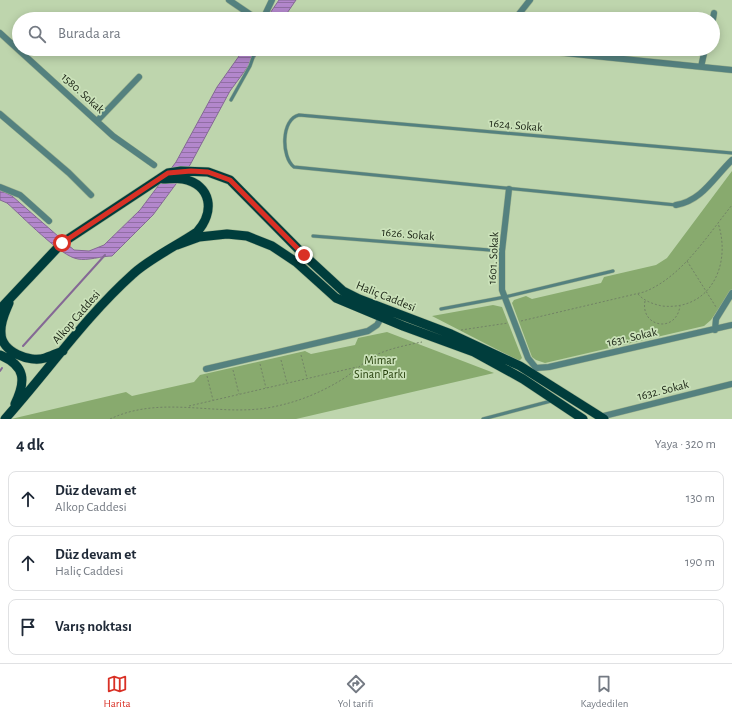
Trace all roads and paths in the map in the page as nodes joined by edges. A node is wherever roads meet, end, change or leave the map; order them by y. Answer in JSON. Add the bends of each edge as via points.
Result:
{"nodes":[{"id":1,"x":229,"y":0,"type":"edge"},
{"id":2,"x":272,"y":0,"type":"edge"},
{"id":3,"x":530,"y":0,"type":"edge"},
{"id":4,"x":247,"y":12,"type":"edge"},
{"id":5,"x":266,"y":12,"type":"edge"},
{"id":6,"x":521,"y":12,"type":"edge"},
{"id":7,"x":0,"y":33,"type":"edge"},
{"id":8,"x":12,"y":44,"type":"edge"},
{"id":9,"x":25,"y":56,"type":"edge"},
{"id":10,"x":254,"y":56,"type":"edge"},
{"id":11,"x":593,"y":56,"type":"edge"},
{"id":12,"x":703,"y":56,"type":"edge"},
{"id":13,"x":701,"y":67,"type":"junction"},
{"id":14,"x":732,"y":70,"type":"edge"},
{"id":15,"x":139,"y":77,"type":"dead end"},
{"id":16,"x":231,"y":100,"type":"dead end"},
{"id":17,"x":0,"y":114,"type":"edge"},
{"id":18,"x":97,"y":121,"type":"junction"},
{"id":19,"x":732,"y":153,"type":"edge"},
{"id":20,"x":732,"y":160,"type":"edge"},
{"id":21,"x":154,"y":165,"type":"dead end"},
{"id":22,"x":160,"y":179,"type":"junction"},
{"id":23,"x":0,"y":187,"type":"edge"},
{"id":24,"x":509,"y":189,"type":"junction"},
{"id":25,"x":91,"y":195,"type":"dead end"},
{"id":26,"x":676,"y":205,"type":"joint"},
{"id":27,"x":732,"y":205,"type":"edge"},
{"id":28,"x":49,"y":221,"type":"dead end"},
{"id":29,"x":718,"y":223,"type":"junction"},
{"id":30,"x":313,"y":236,"type":"dead end"},
{"id":31,"x":178,"y":245,"type":"junction"},
{"id":32,"x":502,"y":251,"type":"junction"},
{"id":33,"x":687,"y":261,"type":"junction"},
{"id":34,"x":613,"y":271,"type":"dead end"},
{"id":35,"x":732,"y":293,"type":"edge"},
{"id":36,"x":638,"y":294,"type":"junction"},
{"id":37,"x":708,"y":294,"type":"junction"},
{"id":38,"x":13,"y":295,"type":"junction"},
{"id":39,"x":505,"y":297,"type":"junction"},
{"id":40,"x":645,"y":300,"type":"junction"},
{"id":41,"x":680,"y":306,"type":"junction"},
{"id":42,"x":0,"y":309,"type":"edge"},
{"id":43,"x":441,"y":309,"type":"dead end"},
{"id":44,"x":719,"y":313,"type":"junction"},
{"id":45,"x":381,"y":318,"type":"junction"},
{"id":46,"x":514,"y":322,"type":"junction"},
{"id":47,"x":732,"y":325,"type":"edge"},
{"id":48,"x":715,"y":330,"type":"junction"},
{"id":49,"x":455,"y":336,"type":"junction"},
{"id":50,"x":422,"y":342,"type":"dead end"},
{"id":51,"x":63,"y":351,"type":"junction"},
{"id":52,"x":301,"y":355,"type":"dead end"},
{"id":53,"x":0,"y":356,"type":"edge"},
{"id":54,"x":281,"y":360,"type":"dead end"},
{"id":55,"x":260,"y":364,"type":"dead end"},
{"id":56,"x":358,"y":367,"type":"junction"},
{"id":57,"x":206,"y":369,"type":"joint"},
{"id":58,"x":234,"y":370,"type":"dead end"},
{"id":59,"x":534,"y":376,"type":"junction"},
{"id":60,"x":307,"y":379,"type":"junction"},
{"id":61,"x":287,"y":384,"type":"junction"},
{"id":62,"x":732,"y":384,"type":"edge"},
{"id":63,"x":266,"y":388,"type":"junction"},
{"id":64,"x":239,"y":395,"type":"junction"},
{"id":65,"x":555,"y":400,"type":"junction"},
{"id":66,"x":213,"y":401,"type":"junction"},
{"id":67,"x":186,"y":407,"type":"junction"},
{"id":68,"x":8,"y":416,"type":"edge"},
{"id":69,"x":602,"y":418,"type":"edge"},
{"id":70,"x":110,"y":419,"type":"edge"},
{"id":71,"x":484,"y":419,"type":"edge"},
{"id":72,"x":583,"y":419,"type":"edge"}],
"edges":[{"from":1,"to":4,"type":"street"},
{"from":2,"to":5,"type":"street"},
{"from":3,"to":6,"type":"street"},
{"from":7,"to":8,"type":"street","name":"1580. Sokak"},
{"from":9,"to":18,"type":"street","name":"1580. Sokak"},
{"from":10,"to":16,"type":"lane"},
{"from":11,"to":13,"type":"street"},
{"from":12,"to":13,"type":"street"},
{"from":13,"to":14,"type":"street"},
{"from":15,"to":18,"type":"street"},
{"from":17,"to":25,"type":"street"},
{"from":18,"to":21,"type":"street","name":"1580. Sokak","via":[[113,136]]},
{"from":19,"to":24,"type":"lane","name":"1624. Sokak","via":[[299,115],[290,120],[286,128],[286,156],[294,167]]},
{"from":20,"to":26,"type":"street","via":[[702,193],[690,201]]},
{"from":22,"to":31,"type":"main road","via":[[182,178],[195,183],[207,198],[209,205],[205,223]]},
{"from":22,"to":38,"type":"main road","via":[[62,243]]},
{"from":22,"to":49,"type":"main road","name":"Haliç Caddesi","via":[[168,173],[191,171],[208,172],[230,180],[343,291]]},
{"from":23,"to":28,"type":"street","via":[[20,195]]},
{"from":24,"to":26,"type":"lane"},
{"from":24,"to":32,"type":"street","name":"1601. Sokak"},
{"from":27,"to":29,"type":"path"},
{"from":29,"to":33,"type":"path"},
{"from":29,"to":37,"type":"path","via":[[724,237],[724,262]]},
{"from":30,"to":32,"type":"lane","name":"1626. Sokak"},
{"from":31,"to":45,"type":"main road","name":"Haliç Caddesi","via":[[199,237],[227,234],[247,236],[272,246],[296,262],[336,298]]},
{"from":31,"to":51,"type":"main road","name":"Alkop Caddesi","via":[[134,273],[92,314]]},
{"from":32,"to":39,"type":"street","name":"1601. Sokak","via":[[501,283]]},
{"from":33,"to":36,"type":"path","via":[[656,288]]},
{"from":33,"to":37,"type":"path"},
{"from":34,"to":39,"type":"lane"},
{"from":35,"to":44,"type":"street"},
{"from":36,"to":40,"type":"path"},
{"from":36,"to":46,"type":"path"},
{"from":37,"to":41,"type":"path"},
{"from":37,"to":44,"type":"path"},
{"from":38,"to":42,"type":"main road"},
{"from":38,"to":51,"type":"main road","via":[[2,320],[1,335],[5,344],[19,356],[34,359],[44,359]]},
{"from":39,"to":43,"type":"lane"},
{"from":39,"to":46,"type":"street","name":"1601. Sokak"},
{"from":40,"to":41,"type":"path","via":[[658,305]]},
{"from":40,"to":41,"type":"path","via":[[644,310],[647,317],[663,324],[677,317]]},
{"from":44,"to":48,"type":"street"},
{"from":45,"to":57,"type":"street","via":[[377,325],[368,331]]},
{"from":45,"to":59,"type":"main road","name":"Haliç Caddesi"},
{"from":46,"to":49,"type":"path","via":[[460,331]]},
{"from":46,"to":59,"type":"street","name":"1601. Sokak"},
{"from":47,"to":48,"type":"street","name":"1631. Sokak"},
{"from":48,"to":59,"type":"street","name":"1631. Sokak","via":[[556,365]]},
{"from":49,"to":59,"type":"main road","name":"Haliç Caddesi"},
{"from":50,"to":56,"type":"path","via":[[378,354]]},
{"from":51,"to":68,"type":"main road","name":"Alkop Caddesi"},
{"from":52,"to":60,"type":"path"},
{"from":53,"to":68,"type":"main road","via":[[12,361],[19,368],[22,377],[21,391]]},
{"from":54,"to":61,"type":"path"},
{"from":55,"to":63,"type":"path"},
{"from":56,"to":60,"type":"path"},
{"from":56,"to":67,"type":"path","via":[[325,390],[285,404],[244,410]]},
{"from":57,"to":66,"type":"path"},
{"from":58,"to":64,"type":"path"},
{"from":59,"to":65,"type":"main road","name":"Haliç Caddesi"},
{"from":59,"to":69,"type":"main road","name":"Haliç Caddesi"},
{"from":60,"to":61,"type":"path"},
{"from":61,"to":63,"type":"path"},
{"from":62,"to":69,"type":"street","name":"1632. Sokak"},
{"from":63,"to":64,"type":"path"},
{"from":64,"to":66,"type":"path"},
{"from":65,"to":71,"type":"lane"},
{"from":65,"to":72,"type":"main road","name":"Haliç Caddesi"},
{"from":66,"to":67,"type":"path"},
{"from":67,"to":70,"type":"path","via":[[152,407]]}]}
